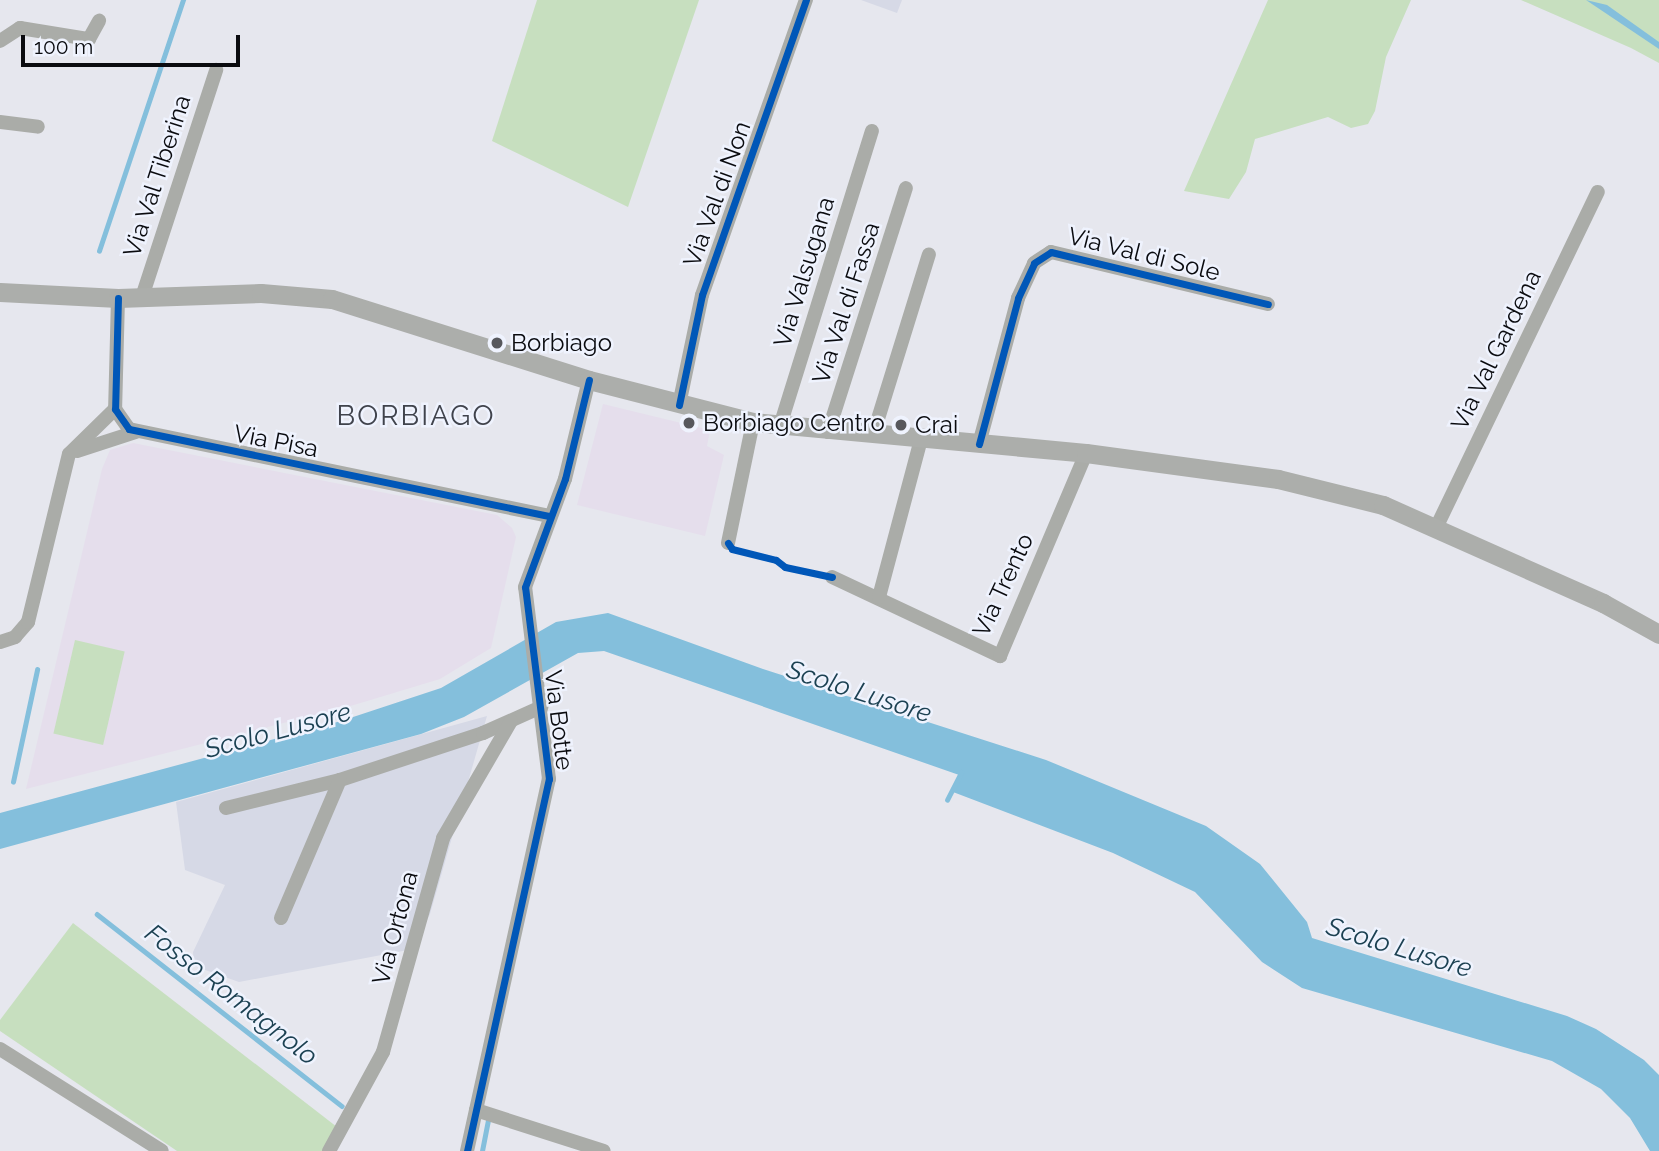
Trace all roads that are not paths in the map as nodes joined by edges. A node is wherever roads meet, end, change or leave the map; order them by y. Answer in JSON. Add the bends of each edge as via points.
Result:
{"nodes":[{"id":1,"x":806,"y":0,"type":"edge"},
{"id":2,"x":99,"y":21,"type":"dead end"},
{"id":3,"x":0,"y":41,"type":"edge"},
{"id":4,"x":216,"y":70,"type":"dead end"},
{"id":5,"x":0,"y":122,"type":"edge"},
{"id":6,"x":38,"y":127,"type":"dead end"},
{"id":7,"x":872,"y":131,"type":"dead end"},
{"id":8,"x":906,"y":187,"type":"dead end"},
{"id":9,"x":1598,"y":192,"type":"dead end"},
{"id":10,"x":929,"y":254,"type":"dead end"},
{"id":11,"x":0,"y":292,"type":"edge"},
{"id":12,"x":142,"y":297,"type":"junction"},
{"id":13,"x":118,"y":298,"type":"junction"},
{"id":14,"x":1268,"y":304,"type":"dead end"},
{"id":15,"x":589,"y":380,"type":"junction"},
{"id":16,"x":679,"y":405,"type":"junction"},
{"id":17,"x":115,"y":409,"type":"junction"},
{"id":18,"x":753,"y":422,"type":"junction"},
{"id":19,"x":780,"y":426,"type":"junction"},
{"id":20,"x":136,"y":432,"type":"junction"},
{"id":21,"x":828,"y":432,"type":"junction"},
{"id":22,"x":873,"y":435,"type":"junction"},
{"id":23,"x":921,"y":439,"type":"junction"},
{"id":24,"x":979,"y":444,"type":"junction"},
{"id":25,"x":1086,"y":453,"type":"junction"},
{"id":26,"x":69,"y":454,"type":"junction"},
{"id":27,"x":550,"y":516,"type":"junction"},
{"id":28,"x":1436,"y":528,"type":"junction"},
{"id":29,"x":728,"y":544,"type":"dead end"},
{"id":30,"x":832,"y":577,"type":"dead end"},
{"id":31,"x":879,"y":597,"type":"junction"},
{"id":32,"x":1659,"y":634,"type":"edge"},
{"id":33,"x":0,"y":642,"type":"edge"},
{"id":34,"x":541,"y":707,"type":"junction"},
{"id":35,"x":511,"y":720,"type":"junction"},
{"id":36,"x":340,"y":780,"type":"junction"},
{"id":37,"x":226,"y":808,"type":"dead end"},
{"id":38,"x":281,"y":918,"type":"dead end"},
{"id":39,"x":0,"y":1049,"type":"edge"},
{"id":40,"x":476,"y":1110,"type":"junction"},
{"id":41,"x":162,"y":1151,"type":"edge"},
{"id":42,"x":330,"y":1151,"type":"edge"},
{"id":43,"x":467,"y":1151,"type":"edge"},
{"id":44,"x":604,"y":1151,"type":"edge"}],
"edges":[{"from":1,"to":16,"type":"street","name":"Via Val di Non","via":[[702,295]]},
{"from":2,"to":3,"type":"street","via":[[89,39],[20,28]]},
{"from":4,"to":12,"type":"street","name":"Via Val Tiberina"},
{"from":5,"to":6,"type":"street"},
{"from":7,"to":19,"type":"street","name":"Via Valsugana"},
{"from":8,"to":21,"type":"street","name":"Via Val di Fassa"},
{"from":9,"to":28,"type":"street","name":"Via Val Gardena"},
{"from":10,"to":22,"type":"street"},
{"from":11,"to":13,"type":"main road"},
{"from":12,"to":13,"type":"main road"},
{"from":12,"to":15,"type":"main road","via":[[261,293],[332,299]]},
{"from":13,"to":17,"type":"street"},
{"from":14,"to":24,"type":"street","name":"Via Val di Sole","via":[[1051,252],[1034,263],[1018,298]]},
{"from":15,"to":16,"type":"main road"},
{"from":15,"to":27,"type":"street","name":"Via Botte","via":[[565,479]]},
{"from":16,"to":18,"type":"main road"},
{"from":17,"to":20,"type":"street","via":[[122,423]]},
{"from":17,"to":26,"type":"street"},
{"from":18,"to":19,"type":"main road"},
{"from":18,"to":29,"type":"street"},
{"from":19,"to":21,"type":"main road"},
{"from":20,"to":26,"type":"street","name":"Via Pisa"},
{"from":20,"to":27,"type":"street","name":"Via Pisa"},
{"from":21,"to":22,"type":"main road"},
{"from":22,"to":23,"type":"main road"},
{"from":23,"to":24,"type":"main road"},
{"from":23,"to":31,"type":"street"},
{"from":24,"to":25,"type":"main road"},
{"from":25,"to":28,"type":"main road","via":[[1278,479],[1383,505]]},
{"from":25,"to":31,"type":"street","name":"Via Trento","via":[[1000,656]]},
{"from":26,"to":33,"type":"street","via":[[28,622],[15,637]]},
{"from":27,"to":34,"type":"street","name":"Via Botte","via":[[525,587]]},
{"from":28,"to":32,"type":"main road","via":[[1603,603]]},
{"from":30,"to":31,"type":"street","name":"Via Trento"},
{"from":34,"to":35,"type":"street"},
{"from":34,"to":40,"type":"street","name":"Via Botte","via":[[549,779]]},
{"from":35,"to":36,"type":"street"},
{"from":35,"to":42,"type":"street","name":"Via Ortona","via":[[443,838],[383,1052]]},
{"from":36,"to":37,"type":"street"},
{"from":36,"to":38,"type":"street"},
{"from":39,"to":41,"type":"street"},
{"from":40,"to":43,"type":"street","name":"Via Botte"},
{"from":40,"to":44,"type":"street"}]}
